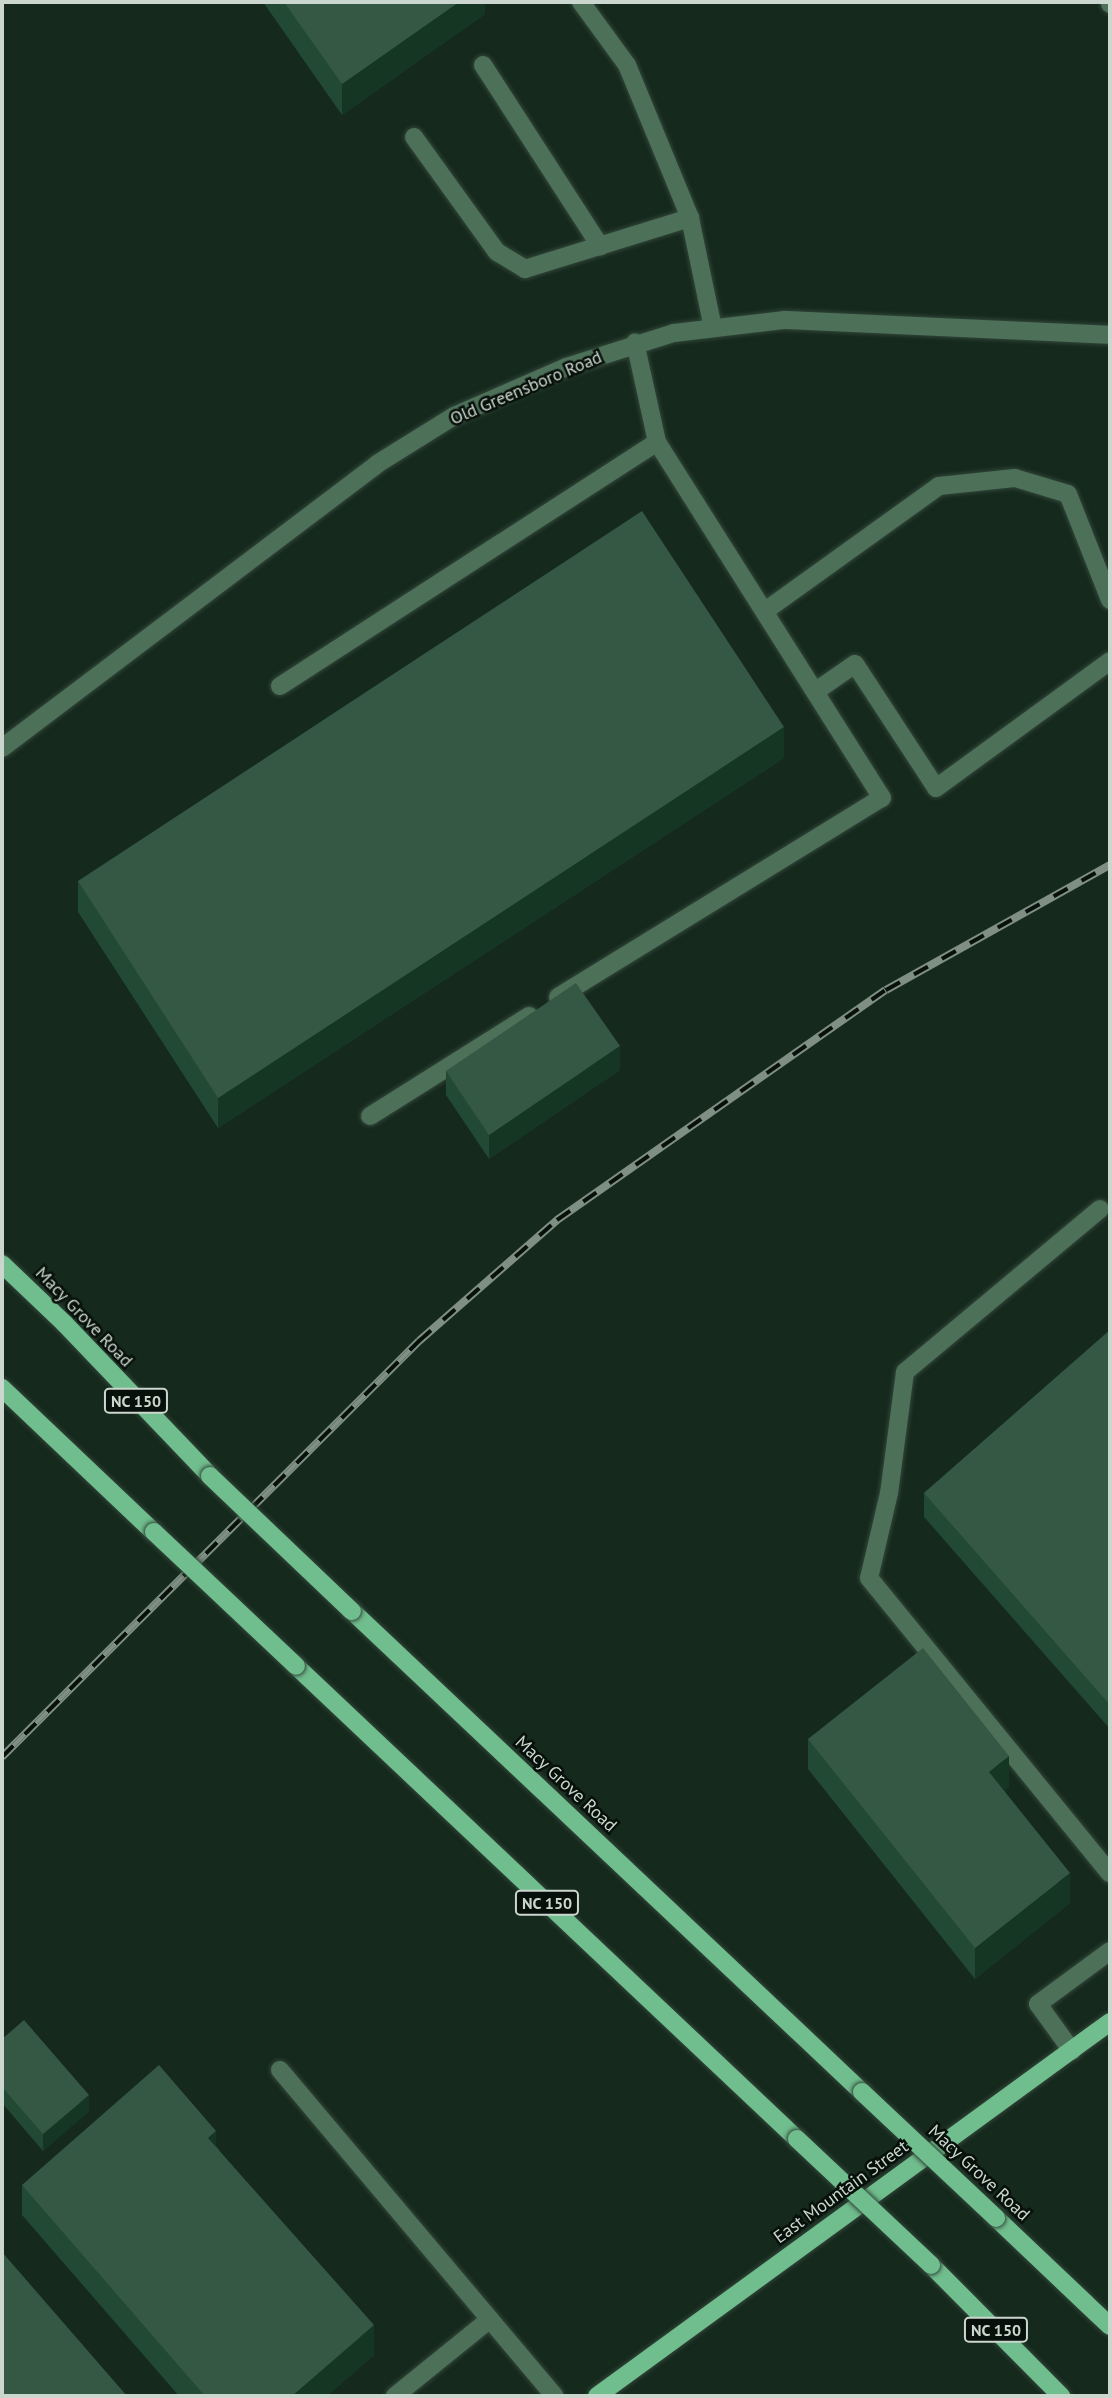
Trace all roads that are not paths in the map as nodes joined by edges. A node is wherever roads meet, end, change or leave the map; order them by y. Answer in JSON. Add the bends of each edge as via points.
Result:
{"nodes":[{"id":1,"x":581,"y":2,"type":"edge"},
{"id":2,"x":483,"y":65,"type":"dead end"},
{"id":3,"x":414,"y":137,"type":"dead end"},
{"id":4,"x":690,"y":218,"type":"junction"},
{"id":5,"x":600,"y":246,"type":"junction"},
{"id":6,"x":713,"y":328,"type":"junction"},
{"id":7,"x":1110,"y":335,"type":"edge"},
{"id":8,"x":635,"y":342,"type":"junction"},
{"id":9,"x":657,"y":442,"type":"junction"},
{"id":10,"x":1110,"y":600,"type":"edge"},
{"id":11,"x":765,"y":611,"type":"junction"},
{"id":12,"x":1110,"y":661,"type":"edge"},
{"id":13,"x":280,"y":686,"type":"dead end"},
{"id":14,"x":816,"y":691,"type":"junction"},
{"id":15,"x":2,"y":748,"type":"edge"},
{"id":16,"x":370,"y":1116,"type":"dead end"},
{"id":17,"x":1100,"y":1209,"type":"dead end"},
{"id":18,"x":2,"y":1264,"type":"edge"},
{"id":19,"x":2,"y":1388,"type":"edge"},
{"id":20,"x":1110,"y":1872,"type":"edge"},
{"id":21,"x":1110,"y":1951,"type":"edge"},
{"id":22,"x":1110,"y":2022,"type":"edge"},
{"id":23,"x":1072,"y":2050,"type":"junction"},
{"id":24,"x":279,"y":2070,"type":"dead end"},
{"id":25,"x":490,"y":2319,"type":"junction"},
{"id":26,"x":1110,"y":2326,"type":"edge"},
{"id":27,"x":395,"y":2396,"type":"edge"},
{"id":28,"x":555,"y":2396,"type":"edge"},
{"id":29,"x":597,"y":2396,"type":"edge"},
{"id":30,"x":1061,"y":2396,"type":"edge"}],
"edges":[{"from":1,"to":4,"type":"street","via":[[627,65]]},
{"from":2,"to":5,"type":"street"},
{"from":3,"to":5,"type":"street","via":[[508,263],[525,269]]},
{"from":4,"to":5,"type":"street"},
{"from":4,"to":6,"type":"street"},
{"from":6,"to":7,"type":"street","name":"Old Greensboro Road","via":[[785,320]]},
{"from":6,"to":8,"type":"street","name":"Old Greensboro Road"},
{"from":8,"to":9,"type":"street"},
{"from":8,"to":15,"type":"street","name":"Old Greensboro Road","via":[[454,416],[377,464]]},
{"from":9,"to":11,"type":"street"},
{"from":9,"to":13,"type":"street"},
{"from":10,"to":11,"type":"street","via":[[1069,494],[1015,478],[939,486]]},
{"from":11,"to":14,"type":"street"},
{"from":12,"to":14,"type":"street","via":[[936,788],[855,664]]},
{"from":14,"to":16,"type":"street","via":[[881,798]]},
{"from":17,"to":20,"type":"street","via":[[905,1373],[889,1493],[869,1578]]},
{"from":18,"to":26,"type":"main road","name":"Macy Grove Road","number":"NC 150","bridge":true,"via":[[210,1476]]},
{"from":19,"to":30,"type":"main road","number":"NC 150","bridge":true,"via":[[931,2265]]},
{"from":21,"to":23,"type":"street","via":[[1038,2004]]},
{"from":22,"to":23,"type":"main road","name":"East Mountain Street"},
{"from":23,"to":29,"type":"main road","name":"East Mountain Street"},
{"from":24,"to":25,"type":"street"},
{"from":25,"to":27,"type":"street"},
{"from":25,"to":28,"type":"street"}]}
